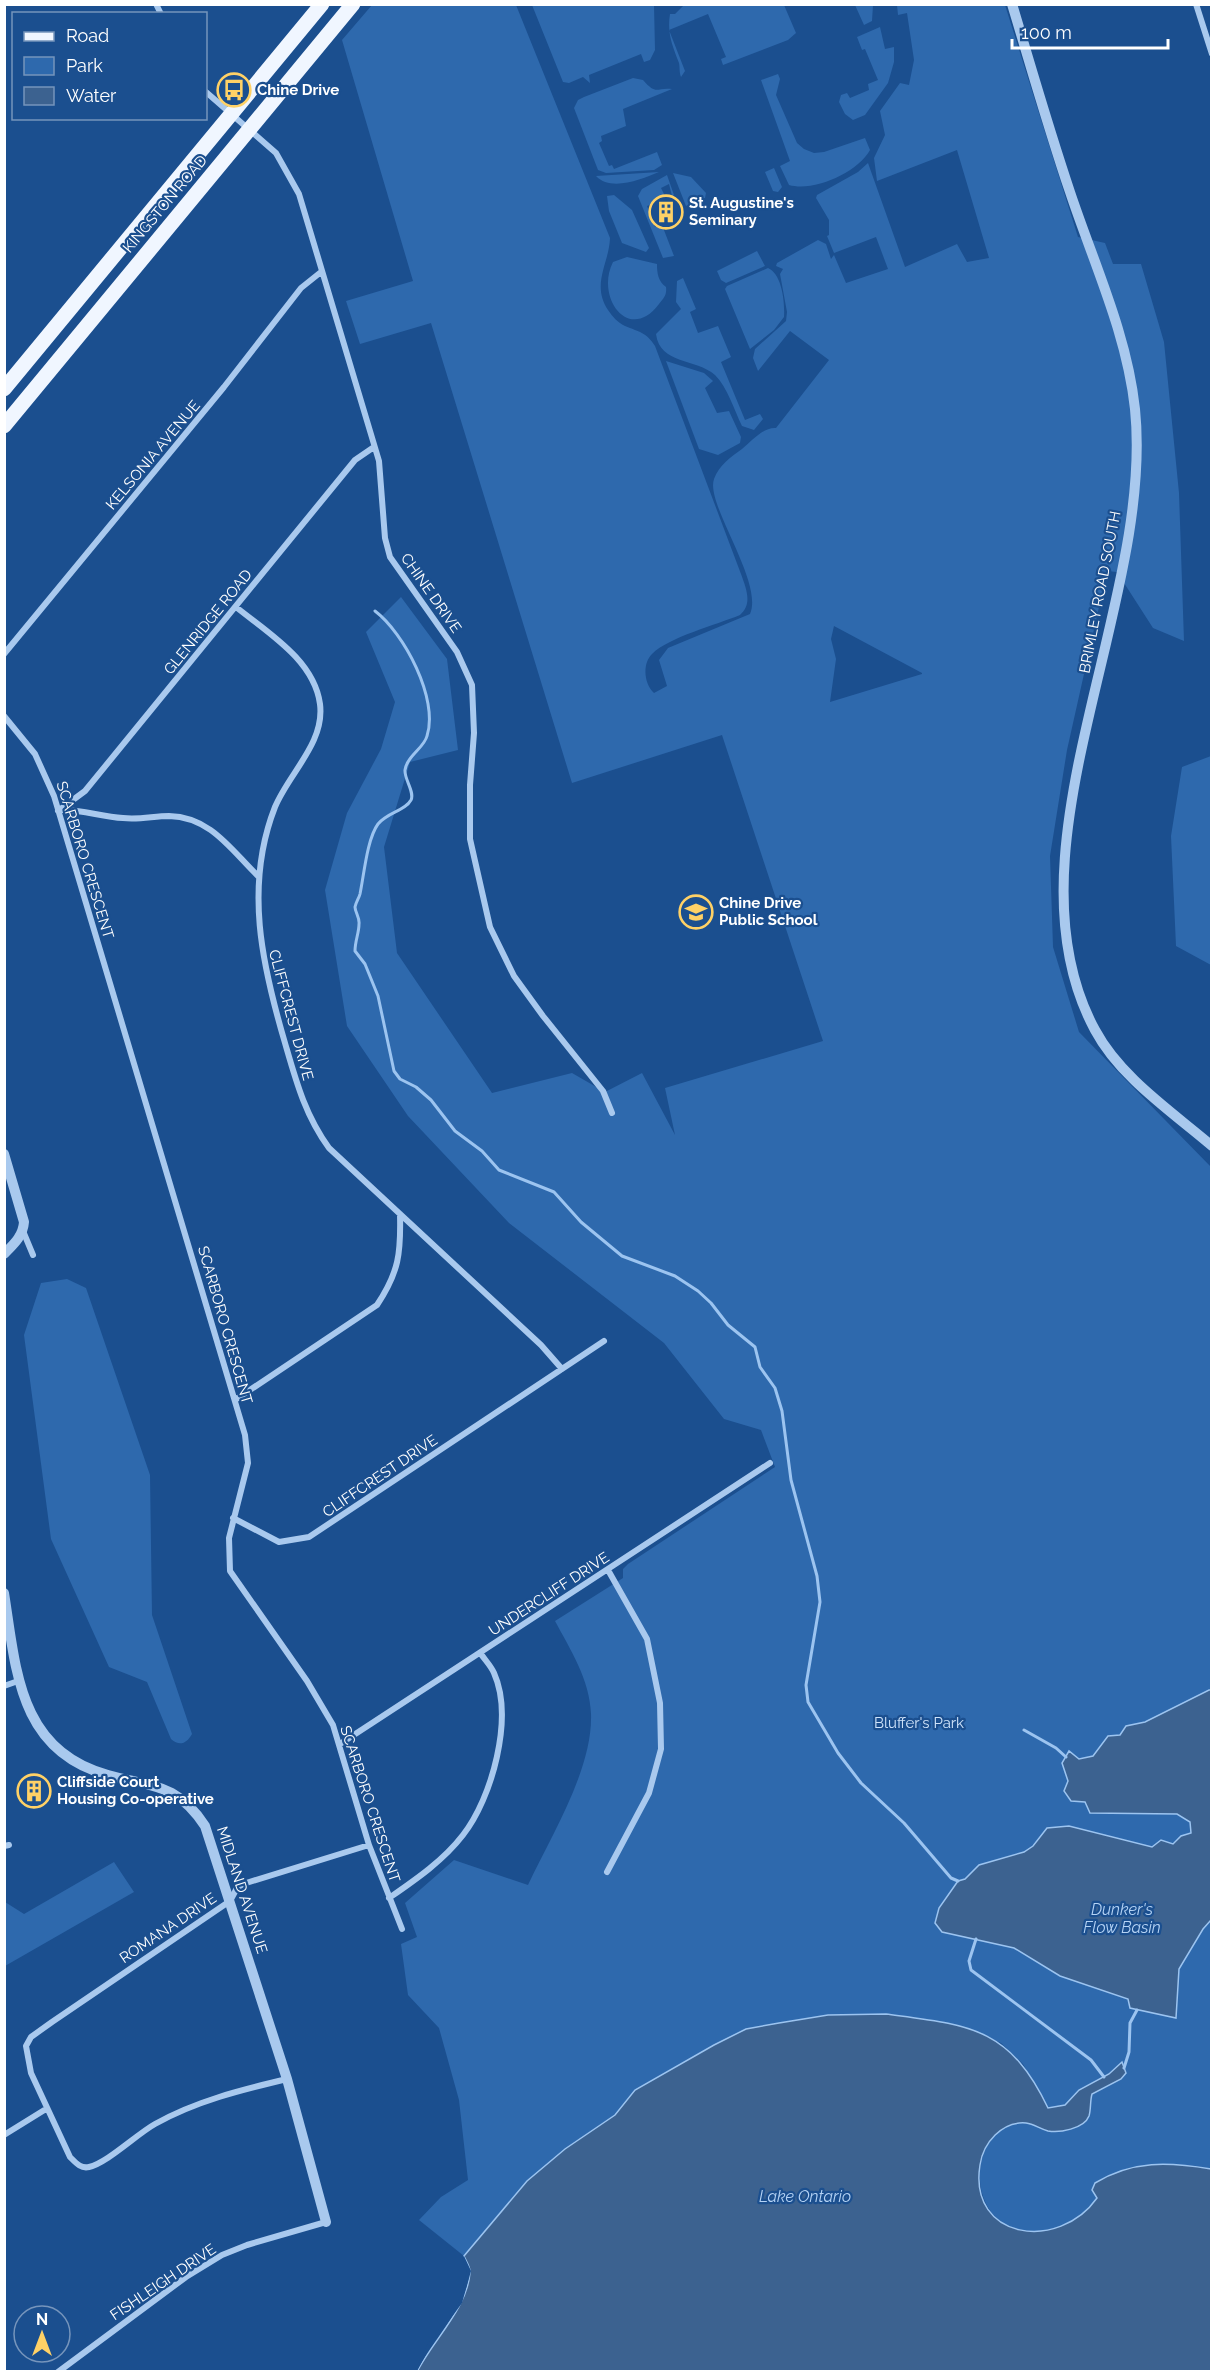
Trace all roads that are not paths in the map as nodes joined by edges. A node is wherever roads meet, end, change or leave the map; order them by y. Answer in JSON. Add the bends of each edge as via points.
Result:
{"nodes":[{"id":1,"x":322,"y":4,"type":"edge"},
{"id":2,"x":353,"y":4,"type":"edge"},
{"id":3,"x":1012,"y":4,"type":"edge"},
{"id":4,"x":1197,"y":4,"type":"edge"},
{"id":5,"x":1212,"y":54,"type":"edge"},
{"id":6,"x":207,"y":93,"type":"edge"},
{"id":7,"x":232,"y":113,"type":"junction"},
{"id":8,"x":251,"y":129,"type":"junction"},
{"id":9,"x":321,"y":272,"type":"junction"},
{"id":10,"x":4,"y":389,"type":"edge"},
{"id":11,"x":4,"y":426,"type":"edge"},
{"id":12,"x":374,"y":447,"type":"junction"},
{"id":13,"x":236,"y":607,"type":"junction"},
{"id":14,"x":4,"y":654,"type":"edge"},
{"id":15,"x":4,"y":716,"type":"edge"},
{"id":16,"x":58,"y":811,"type":"junction"},
{"id":17,"x":258,"y":876,"type":"junction"},
{"id":18,"x":612,"y":1113,"type":"dead end"},
{"id":19,"x":1212,"y":1146,"type":"edge"},
{"id":20,"x":4,"y":1154,"type":"edge"},
{"id":21,"x":400,"y":1214,"type":"junction"},
{"id":22,"x":23,"y":1231,"type":"junction"},
{"id":23,"x":4,"y":1254,"type":"edge"},
{"id":24,"x":33,"y":1255,"type":"dead end"},
{"id":25,"x":604,"y":1341,"type":"dead end"},
{"id":26,"x":562,"y":1369,"type":"junction"},
{"id":27,"x":235,"y":1400,"type":"junction"},
{"id":28,"x":770,"y":1463,"type":"dead end"},
{"id":29,"x":233,"y":1518,"type":"junction"},
{"id":30,"x":608,"y":1570,"type":"junction"},
{"id":31,"x":4,"y":1593,"type":"edge"},
{"id":32,"x":481,"y":1654,"type":"junction"},
{"id":33,"x":18,"y":1681,"type":"junction"},
{"id":34,"x":4,"y":1686,"type":"edge"},
{"id":35,"x":340,"y":1744,"type":"junction"},
{"id":36,"x":369,"y":1845,"type":"junction"},
{"id":37,"x":607,"y":1872,"type":"dead end"},
{"id":38,"x":389,"y":1898,"type":"junction"},
{"id":39,"x":230,"y":1901,"type":"junction"},
{"id":40,"x":402,"y":1929,"type":"dead end"},
{"id":41,"x":287,"y":2079,"type":"junction"},
{"id":42,"x":46,"y":2109,"type":"junction"},
{"id":43,"x":4,"y":2136,"type":"edge"},
{"id":44,"x":327,"y":2222,"type":"joint"},
{"id":45,"x":58,"y":2372,"type":"edge"}],
"edges":[{"from":1,"to":7,"type":"main road","name":"KINGSTON ROAD"},
{"from":2,"to":8,"type":"main road","name":"KINGSTON ROAD"},
{"from":3,"to":19,"type":"street","name":"BRIMLEY ROAD SOUTH","via":[[1070,193],[1119,333],[1135,409],[1134,496],[1117,602],[1069,818],[1064,930],[1084,1008],[1110,1053]]},
{"from":4,"to":5,"type":"street"},
{"from":6,"to":7,"type":"street","name":"CHINE DRIVE"},
{"from":7,"to":8,"type":"street","name":"CHINE DRIVE"},
{"from":7,"to":10,"type":"main road","name":"KINGSTON ROAD"},
{"from":8,"to":9,"type":"street","name":"CHINE DRIVE","via":[[276,153],[294,183]]},
{"from":8,"to":11,"type":"main road","name":"KINGSTON ROAD"},
{"from":9,"to":12,"type":"street","name":"CHINE DRIVE"},
{"from":9,"to":14,"type":"street","name":"KELSONIA AVENUE","via":[[301,288]]},
{"from":12,"to":13,"type":"street","name":"GLENRIDGE ROAD","via":[[352,464]]},
{"from":12,"to":18,"type":"street","name":"CHINE DRIVE","via":[[382,479],[385,538],[390,557],[457,652],[472,685],[470,839],[490,927],[514,975],[603,1091]]},
{"from":13,"to":16,"type":"street","name":"GLENRIDGE ROAD","via":[[86,791]]},
{"from":13,"to":17,"type":"street","name":"CLIFFCREST DRIVE","via":[[300,660],[310,674],[320,703],[320,725],[312,744],[274,809]]},
{"from":15,"to":16,"type":"street","name":"SCARBORO CRESCENT","via":[[35,754]]},
{"from":16,"to":17,"type":"street","via":[[77,810],[127,819],[172,816],[193,821],[221,837]]},
{"from":16,"to":27,"type":"street","name":"SCARBORO CRESCENT"},
{"from":17,"to":21,"type":"street","name":"CLIFFCREST DRIVE","via":[[262,957],[301,1098],[329,1148]]},
{"from":20,"to":22,"type":"street","via":[[24,1222]]},
{"from":21,"to":26,"type":"street","name":"CLIFFCREST DRIVE"},
{"from":21,"to":27,"type":"street","via":[[398,1267],[377,1305]]},
{"from":22,"to":23,"type":"street"},
{"from":22,"to":24,"type":"street"},
{"from":25,"to":26,"type":"street","name":"CLIFFCREST DRIVE"},
{"from":26,"to":29,"type":"street","name":"CLIFFCREST DRIVE","via":[[309,1537],[279,1542]]},
{"from":27,"to":29,"type":"street","name":"SCARBORO CRESCENT","via":[[248,1450],[246,1473]]},
{"from":28,"to":30,"type":"street","name":"UNDERCLIFF DRIVE"},
{"from":29,"to":35,"type":"street","name":"SCARBORO CRESCENT","via":[[227,1554],[230,1571],[323,1706]]},
{"from":30,"to":32,"type":"street","name":"UNDERCLIFF DRIVE"},
{"from":30,"to":37,"type":"street","via":[[647,1639],[660,1703],[661,1749],[649,1793]]},
{"from":31,"to":33,"type":"street","name":"MIDLAND AVENUE"},
{"from":32,"to":35,"type":"street","name":"UNDERCLIFF DRIVE"},
{"from":32,"to":38,"type":"street","via":[[494,1673],[501,1715],[500,1740],[488,1789],[463,1835],[429,1868]]},
{"from":33,"to":34,"type":"street"},
{"from":33,"to":39,"type":"street","name":"MIDLAND AVENUE","via":[[34,1720],[68,1756],[108,1775],[160,1786],[191,1807],[206,1826]]},
{"from":35,"to":36,"type":"street","name":"SCARBORO CRESCENT"},
{"from":36,"to":38,"type":"street","name":"SCARBORO CRESCENT"},
{"from":36,"to":39,"type":"street","name":"ROMANA DRIVE","via":[[243,1884]]},
{"from":38,"to":40,"type":"street","name":"SCARBORO CRESCENT"},
{"from":39,"to":41,"type":"street","name":"MIDLAND AVENUE"},
{"from":39,"to":42,"type":"street","name":"ROMANA DRIVE","via":[[31,2037],[26,2046],[27,2061]]},
{"from":41,"to":42,"type":"street","via":[[187,2108],[136,2135],[98,2164],[87,2167],[70,2157]]},
{"from":41,"to":44,"type":"street","name":"MIDLAND AVENUE"},
{"from":42,"to":43,"type":"street"},
{"from":44,"to":45,"type":"street","name":"FISHLEIGH DRIVE","via":[[222,2255]]}]}
